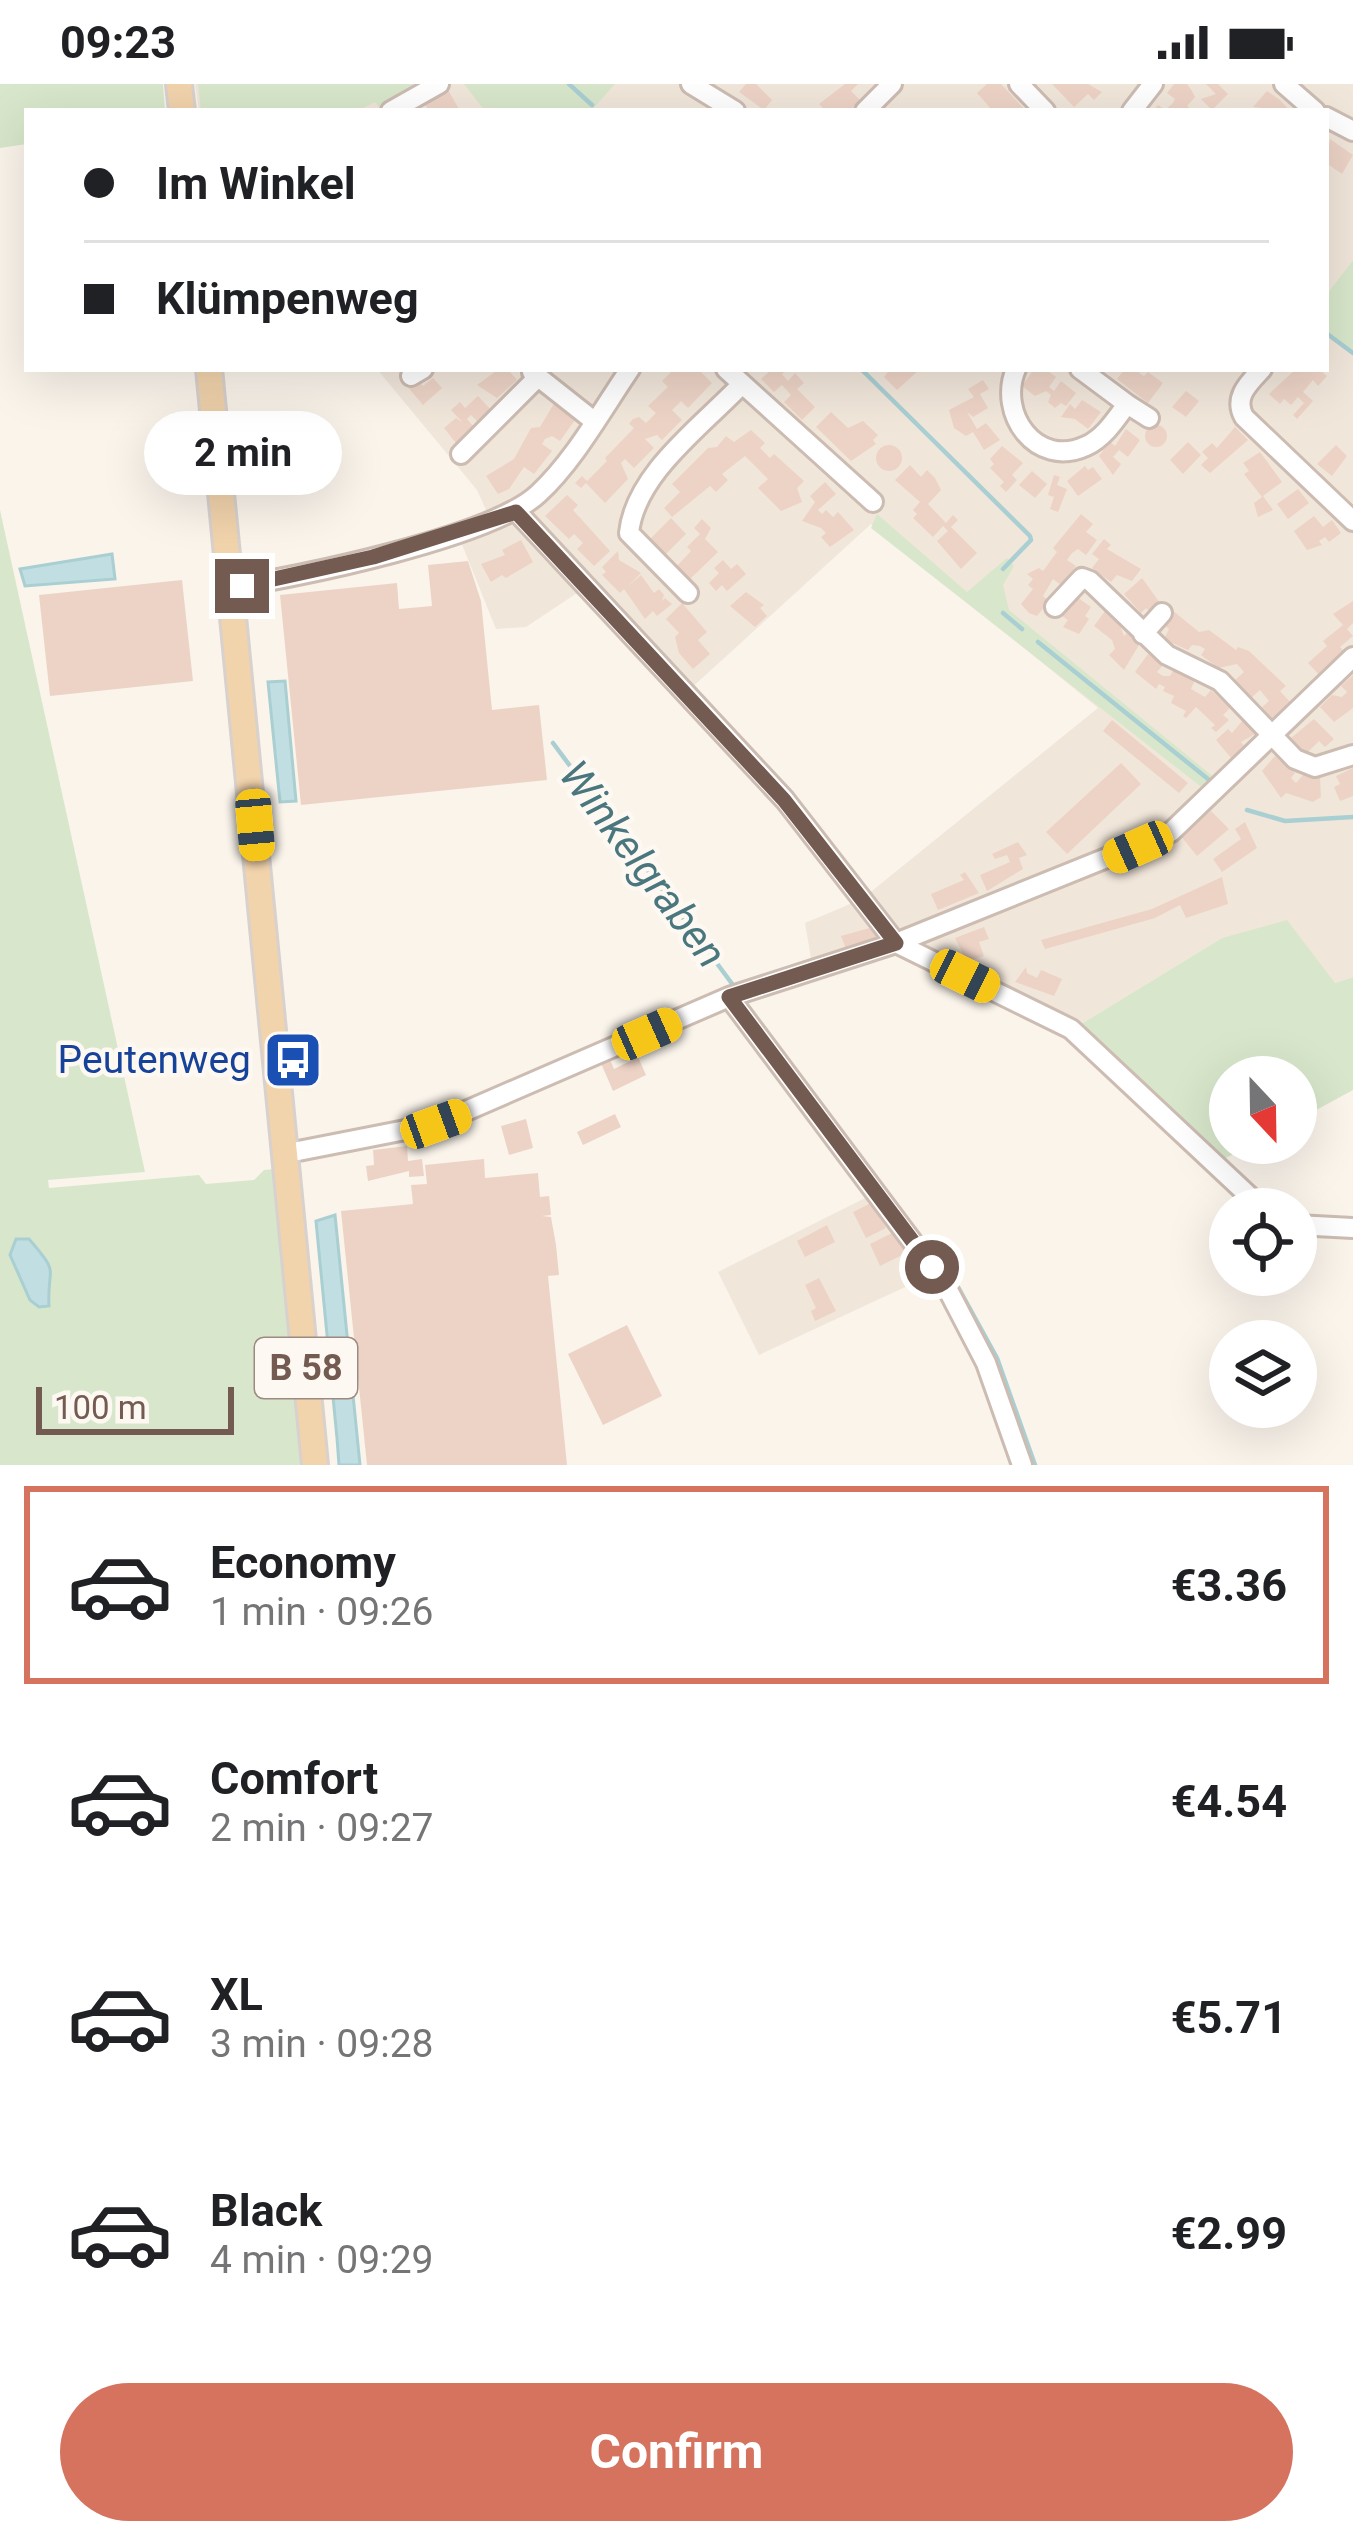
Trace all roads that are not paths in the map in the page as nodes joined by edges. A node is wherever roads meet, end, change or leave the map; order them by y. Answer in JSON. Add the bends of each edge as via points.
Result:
{"nodes":[{"id":1,"x":439,"y":84,"type":"edge"},
{"id":2,"x":691,"y":84,"type":"edge"},
{"id":3,"x":892,"y":84,"type":"edge"},
{"id":4,"x":1019,"y":84,"type":"edge"},
{"id":5,"x":1153,"y":84,"type":"edge"},
{"id":6,"x":1284,"y":84,"type":"edge"},
{"id":7,"x":397,"y":108,"type":"edge"},
{"id":8,"x":730,"y":108,"type":"edge"},
{"id":9,"x":868,"y":108,"type":"edge"},
{"id":10,"x":1042,"y":108,"type":"edge"},
{"id":11,"x":1134,"y":108,"type":"edge"},
{"id":12,"x":1312,"y":108,"type":"edge"},
{"id":13,"x":209,"y":372,"type":"edge"},
{"id":14,"x":629,"y":372,"type":"edge"},
{"id":15,"x":729,"y":372,"type":"edge"},
{"id":16,"x":1015,"y":372,"type":"edge"},
{"id":17,"x":1084,"y":372,"type":"edge"},
{"id":18,"x":1259,"y":372,"type":"edge"},
{"id":19,"x":533,"y":373,"type":"edge"},
{"id":20,"x":741,"y":385,"type":"junction"},
{"id":21,"x":1127,"y":404,"type":"junction"},
{"id":22,"x":1149,"y":418,"type":"dead end"},
{"id":23,"x":594,"y":421,"type":"junction"},
{"id":24,"x":461,"y":454,"type":"dead end"},
{"id":25,"x":873,"y":502,"type":"dead end"},
{"id":26,"x":516,"y":512,"type":"junction"},
{"id":27,"x":1353,"y":521,"type":"edge"},
{"id":28,"x":232,"y":587,"type":"junction"},
{"id":29,"x":688,"y":593,"type":"dead end"},
{"id":30,"x":1055,"y":607,"type":"dead end"},
{"id":31,"x":1162,"y":613,"type":"dead end"},
{"id":32,"x":1143,"y":634,"type":"junction"},
{"id":33,"x":1353,"y":657,"type":"edge"},
{"id":34,"x":1271,"y":736,"type":"junction"},
{"id":35,"x":1353,"y":755,"type":"edge"},
{"id":36,"x":896,"y":943,"type":"junction"},
{"id":37,"x":729,"y":997,"type":"junction"},
{"id":38,"x":287,"y":1153,"type":"junction"},
{"id":39,"x":1241,"y":1188,"type":"edge"},
{"id":40,"x":1317,"y":1226,"type":"edge"},
{"id":41,"x":1353,"y":1228,"type":"edge"},
{"id":42,"x":315,"y":1465,"type":"edge"},
{"id":43,"x":1022,"y":1465,"type":"edge"}],
"edges":[{"from":1,"to":7,"type":"street"},
{"from":2,"to":8,"type":"street"},
{"from":3,"to":9,"type":"street"},
{"from":4,"to":10,"type":"street"},
{"from":5,"to":11,"type":"street"},
{"from":6,"to":12,"type":"street"},
{"from":13,"to":28,"type":"main road","number":"B 58"},
{"from":14,"to":23,"type":"street"},
{"from":15,"to":20,"type":"street"},
{"from":16,"to":21,"type":"street","via":[[1011,413],[1045,446],[1088,445]]},
{"from":17,"to":21,"type":"street"},
{"from":18,"to":27,"type":"street","via":[[1243,390],[1244,417]]},
{"from":19,"to":23,"type":"street"},
{"from":19,"to":24,"type":"street"},
{"from":20,"to":25,"type":"street"},
{"from":20,"to":29,"type":"street","via":[[645,485],[631,510],[628,532]]},
{"from":21,"to":22,"type":"street"},
{"from":23,"to":26,"type":"street"},
{"from":26,"to":28,"type":"street","via":[[373,557]]},
{"from":26,"to":36,"type":"street","via":[[784,800]]},
{"from":28,"to":38,"type":"main road","number":"B 58"},
{"from":30,"to":32,"type":"street","via":[[1082,578]]},
{"from":31,"to":32,"type":"street"},
{"from":32,"to":34,"type":"street","via":[[1220,680]]},
{"from":33,"to":34,"type":"street"},
{"from":34,"to":35,"type":"street","via":[[1308,765]]},
{"from":34,"to":36,"type":"street","via":[[1171,832]]},
{"from":36,"to":37,"type":"street"},
{"from":36,"to":39,"type":"street","via":[[1071,1029]]},
{"from":37,"to":38,"type":"street","via":[[436,1124]]},
{"from":37,"to":43,"type":"street","via":[[946,1288],[986,1363]]},
{"from":38,"to":42,"type":"main road","number":"B 58"},
{"from":40,"to":41,"type":"street"}]}
